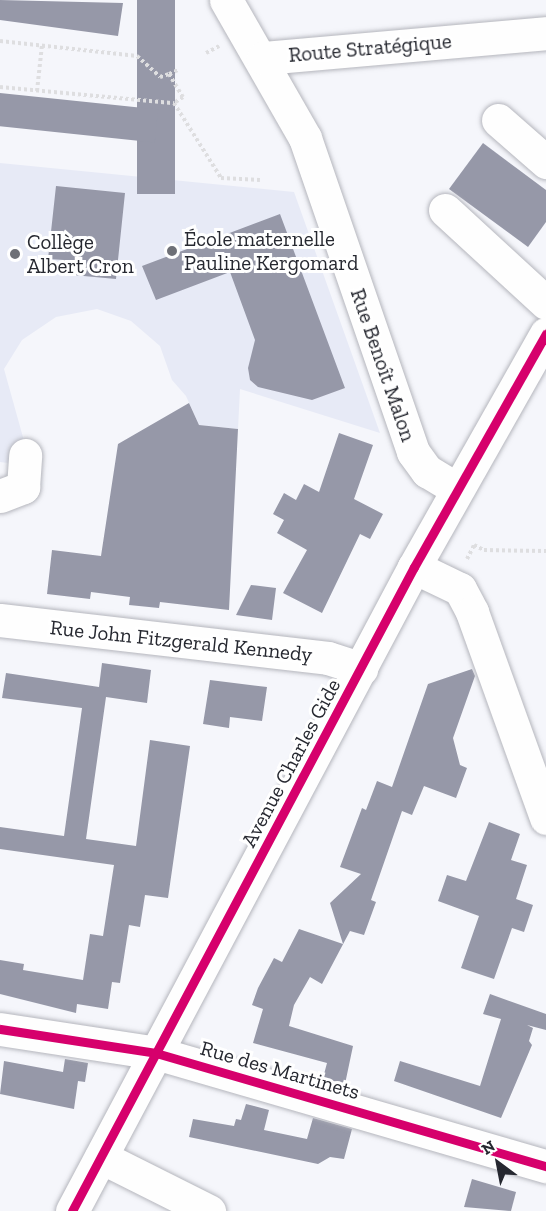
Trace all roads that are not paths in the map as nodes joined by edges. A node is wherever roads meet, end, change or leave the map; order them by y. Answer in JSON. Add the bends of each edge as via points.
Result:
{"nodes":[{"id":1,"x":226,"y":0,"type":"edge"},
{"id":2,"x":546,"y":33,"type":"edge"},
{"id":3,"x":263,"y":58,"type":"junction"},
{"id":4,"x":498,"y":120,"type":"dead end"},
{"id":5,"x":546,"y":162,"type":"edge"},
{"id":6,"x":445,"y":210,"type":"dead end"},
{"id":7,"x":546,"y":303,"type":"edge"},
{"id":8,"x":546,"y":334,"type":"edge"},
{"id":9,"x":25,"y":456,"type":"dead end"},
{"id":10,"x":457,"y":489,"type":"junction"},
{"id":11,"x":0,"y":496,"type":"edge"},
{"id":12,"x":414,"y":567,"type":"junction"},
{"id":13,"x":0,"y":620,"type":"edge"},
{"id":14,"x":361,"y":669,"type":"junction"},
{"id":15,"x":546,"y":818,"type":"edge"},
{"id":16,"x":0,"y":1029,"type":"edge"},
{"id":17,"x":156,"y":1053,"type":"junction"},
{"id":18,"x":101,"y":1157,"type":"junction"},
{"id":19,"x":546,"y":1166,"type":"edge"},
{"id":20,"x":72,"y":1211,"type":"edge"},
{"id":21,"x":209,"y":1211,"type":"edge"}],
"edges":[{"from":1,"to":3,"type":"street","name":"Route Stratégique"},
{"from":2,"to":3,"type":"street","name":"Route Stratégique"},
{"from":3,"to":10,"type":"street","name":"Rue Benoît Malon","via":[[305,138],[413,452],[427,471]]},
{"from":4,"to":5,"type":"street"},
{"from":6,"to":7,"type":"street"},
{"from":8,"to":10,"type":"street","name":"Avenue Charles Gide"},
{"from":9,"to":11,"type":"street","via":[[23,487]]},
{"from":10,"to":12,"type":"street","name":"Avenue Charles Gide"},
{"from":12,"to":14,"type":"street","name":"Avenue Charles Gide"},
{"from":12,"to":15,"type":"street","via":[[460,590],[472,612]]},
{"from":13,"to":14,"type":"street","name":"Rue John Fitzgerald Kennedy","via":[[328,658]]},
{"from":14,"to":17,"type":"street","name":"Avenue Charles Gide"},
{"from":16,"to":17,"type":"street","name":"Rue des Martinets"},
{"from":17,"to":18,"type":"street","name":"Avenue Charles Gide"},
{"from":17,"to":19,"type":"street","name":"Rue des Martinets"},
{"from":18,"to":20,"type":"street","name":"Avenue Charles Gide"},
{"from":18,"to":21,"type":"street"}]}
